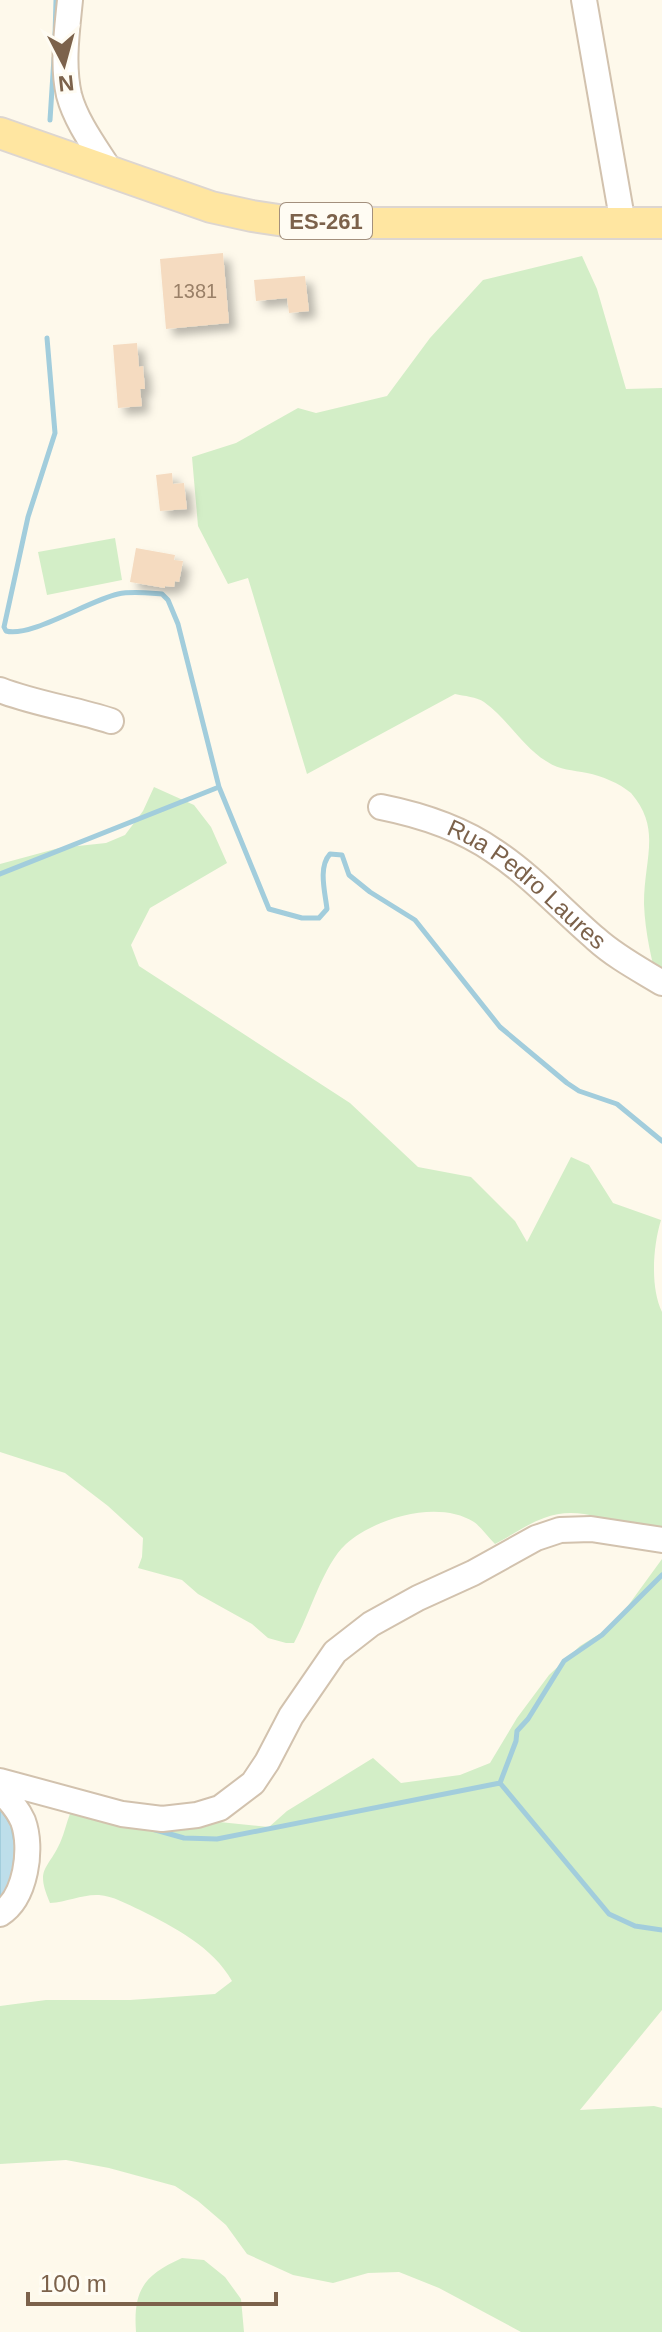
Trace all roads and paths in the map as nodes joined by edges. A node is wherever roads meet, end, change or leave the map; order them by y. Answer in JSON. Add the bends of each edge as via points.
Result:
{"nodes":[{"id":1,"x":70,"y":0,"type":"edge"},
{"id":2,"x":584,"y":0,"type":"edge"},
{"id":3,"x":0,"y":133,"type":"edge"},
{"id":4,"x":111,"y":172,"type":"junction"},
{"id":5,"x":662,"y":223,"type":"edge"},
{"id":6,"x":623,"y":224,"type":"junction"},
{"id":7,"x":0,"y":690,"type":"edge"},
{"id":8,"x":111,"y":721,"type":"dead end"},
{"id":9,"x":381,"y":807,"type":"dead end"},
{"id":10,"x":662,"y":983,"type":"edge"},
{"id":11,"x":662,"y":1540,"type":"edge"},
{"id":12,"x":0,"y":1781,"type":"edge"},
{"id":13,"x":0,"y":1791,"type":"edge"},
{"id":14,"x":0,"y":1914,"type":"edge"}],
"edges":[{"from":1,"to":4,"type":"street","via":[[65,53],[69,94]]},
{"from":2,"to":6,"type":"street"},
{"from":3,"to":4,"type":"main road","number":"ES-261"},
{"from":4,"to":6,"type":"main road","number":"ES-261","via":[[211,207],[285,221]]},
{"from":5,"to":6,"type":"main road","number":"ES-261"},
{"from":7,"to":8,"type":"street"},
{"from":9,"to":10,"type":"street","name":"Rua Pedro Laures","via":[[427,818],[493,850],[596,940]]},
{"from":11,"to":12,"type":"street","via":[[591,1529],[560,1530],[418,1598],[350,1639],[311,1686],[253,1783],[220,1808],[162,1819],[122,1814]]},
{"from":13,"to":14,"type":"street","via":[[17,1810],[27,1837],[23,1879],[13,1902]]}]}
